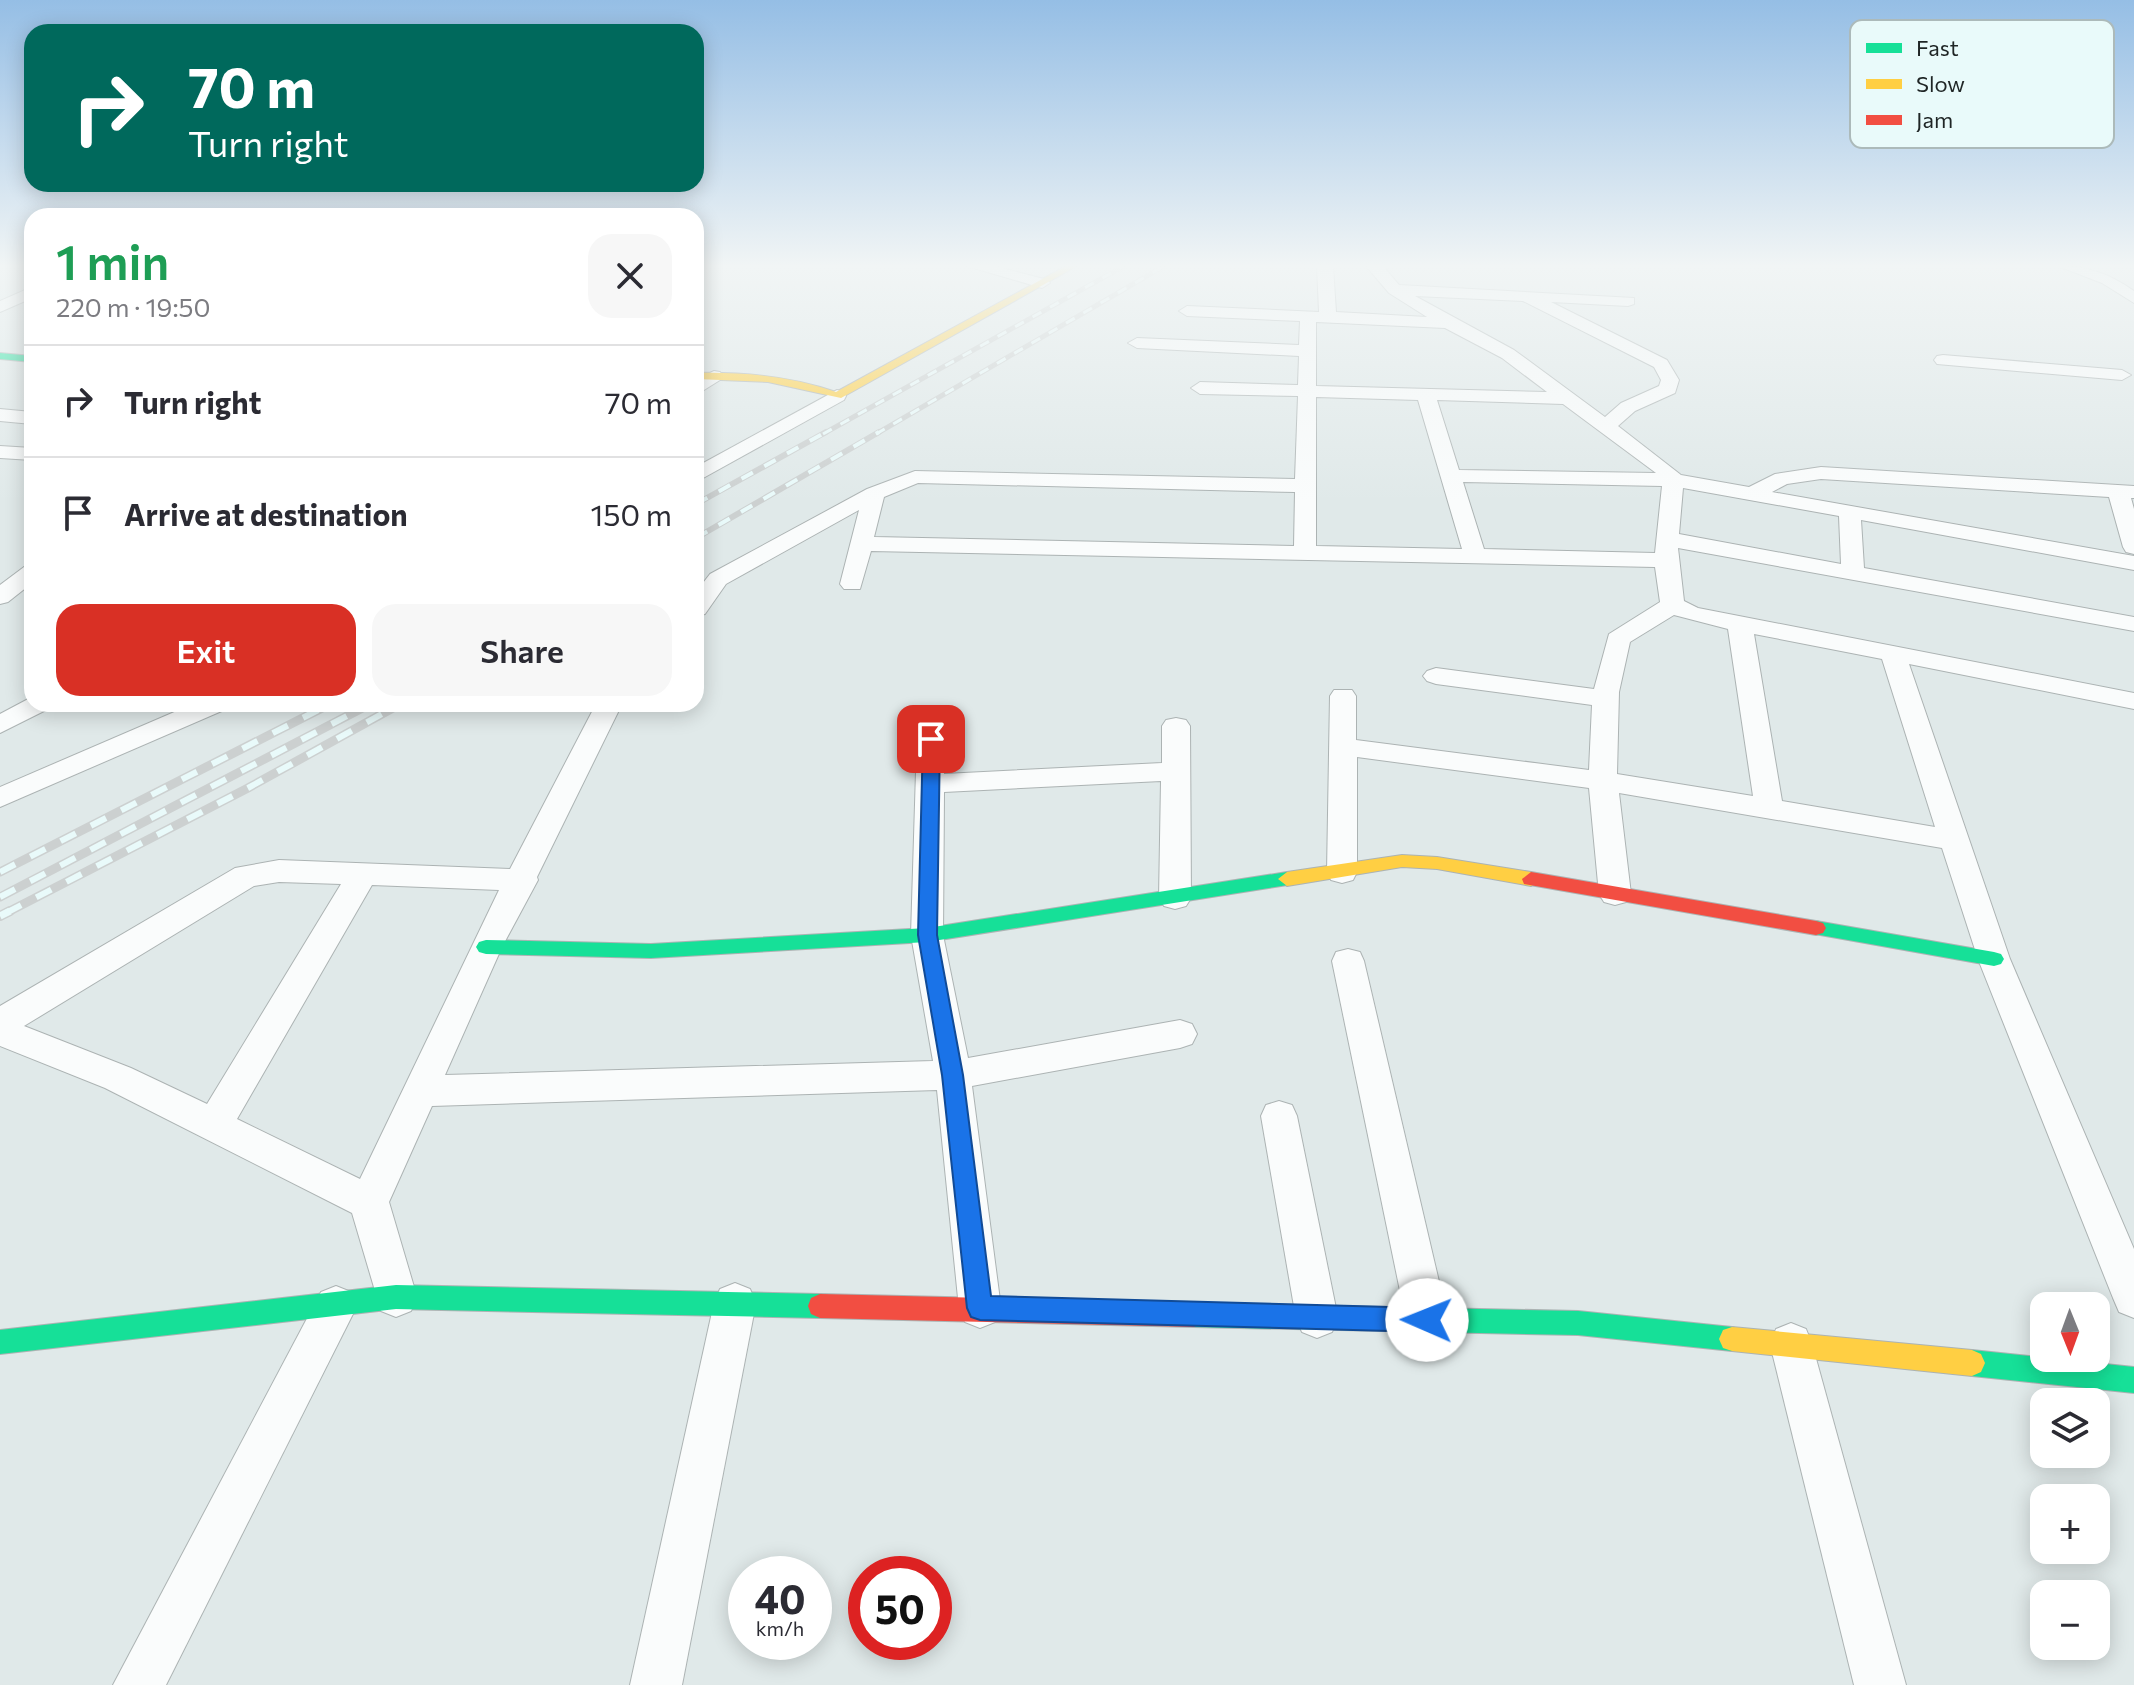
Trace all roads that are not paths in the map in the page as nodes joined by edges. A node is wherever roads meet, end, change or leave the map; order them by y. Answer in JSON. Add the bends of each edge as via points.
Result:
{"nodes":[{"id":1,"x":930,"y":345,"type":"edge"},
{"id":2,"x":1172,"y":345,"type":"edge"},
{"id":3,"x":1309,"y":345,"type":"edge"},
{"id":4,"x":1490,"y":345,"type":"edge"},
{"id":5,"x":1623,"y":345,"type":"edge"},
{"id":6,"x":1307,"y":351,"type":"junction"},
{"id":7,"x":2103,"y":358,"type":"dead end"},
{"id":8,"x":1943,"y":360,"type":"dead end"},
{"id":9,"x":705,"y":376,"type":"edge"},
{"id":10,"x":2128,"y":380,"type":"edge"},
{"id":11,"x":1200,"y":388,"type":"dead end"},
{"id":12,"x":1308,"y":391,"type":"junction"},
{"id":13,"x":1426,"y":394,"type":"junction"},
{"id":14,"x":837,"y":396,"type":"junction"},
{"id":15,"x":1568,"y":398,"type":"junction"},
{"id":16,"x":0,"y":415,"type":"edge"},
{"id":17,"x":24,"y":417,"type":"edge"},
{"id":18,"x":1607,"y":425,"type":"junction"},
{"id":19,"x":0,"y":452,"type":"edge"},
{"id":20,"x":24,"y":454,"type":"edge"},
{"id":21,"x":704,"y":471,"type":"edge"},
{"id":22,"x":1451,"y":476,"type":"junction"},
{"id":23,"x":1673,"y":480,"type":"junction"},
{"id":24,"x":1306,"y":486,"type":"junction"},
{"id":25,"x":2126,"y":491,"type":"edge"},
{"id":26,"x":874,"y":493,"type":"junction"},
{"id":27,"x":1752,"y":494,"type":"junction"},
{"id":28,"x":1850,"y":512,"type":"junction"},
{"id":29,"x":862,"y":544,"type":"junction"},
{"id":30,"x":2134,"y":547,"type":"edge"},
{"id":31,"x":1669,"y":549,"type":"junction"},
{"id":32,"x":1305,"y":553,"type":"junction"},
{"id":33,"x":1475,"y":556,"type":"junction"},
{"id":34,"x":2134,"y":563,"type":"edge"},
{"id":35,"x":1853,"y":572,"type":"junction"},
{"id":36,"x":24,"y":578,"type":"edge"},
{"id":37,"x":852,"y":584,"type":"dead end"},
{"id":38,"x":0,"y":597,"type":"edge"},
{"id":39,"x":704,"y":598,"type":"edge"},
{"id":40,"x":1673,"y":605,"type":"junction"},
{"id":41,"x":1740,"y":624,"type":"junction"},
{"id":42,"x":2134,"y":624,"type":"edge"},
{"id":43,"x":1892,"y":652,"type":"junction"},
{"id":44,"x":1436,"y":676,"type":"dead end"},
{"id":45,"x":1343,"y":696,"type":"dead end"},
{"id":46,"x":1606,"y":699,"type":"junction"},
{"id":47,"x":2134,"y":701,"type":"edge"},
{"id":48,"x":24,"y":711,"type":"edge"},
{"id":49,"x":197,"y":712,"type":"edge"},
{"id":50,"x":605,"y":712,"type":"edge"},
{"id":51,"x":0,"y":725,"type":"edge"},
{"id":52,"x":1176,"y":726,"type":"dead end"},
{"id":53,"x":931,"y":739,"type":"dead end"},
{"id":54,"x":1343,"y":747,"type":"junction"},
{"id":55,"x":1176,"y":771,"type":"junction"},
{"id":56,"x":1603,"y":781,"type":"junction"},
{"id":57,"x":930,"y":784,"type":"junction"},
{"id":58,"x":0,"y":798,"type":"edge"},
{"id":59,"x":1769,"y":809,"type":"junction"},
{"id":60,"x":1955,"y":840,"type":"junction"},
{"id":61,"x":1342,"y":872,"type":"junction"},
{"id":62,"x":363,"y":874,"type":"junction"},
{"id":63,"x":523,"y":880,"type":"junction"},
{"id":64,"x":1615,"y":894,"type":"junction"},
{"id":65,"x":1175,"y":898,"type":"junction"},
{"id":66,"x":927,"y":935,"type":"junction"},
{"id":67,"x":486,"y":947,"type":"junction"},
{"id":68,"x":1994,"y":959,"type":"junction"},
{"id":69,"x":1348,"y":961,"type":"dead end"},
{"id":70,"x":0,"y":1023,"type":"edge"},
{"id":71,"x":0,"y":1031,"type":"edge"},
{"id":72,"x":1180,"y":1034,"type":"dead end"},
{"id":73,"x":953,"y":1075,"type":"junction"},
{"id":74,"x":420,"y":1091,"type":"junction"},
{"id":75,"x":1279,"y":1116,"type":"dead end"},
{"id":76,"x":214,"y":1125,"type":"junction"},
{"id":77,"x":369,"y":1202,"type":"junction"},
{"id":78,"x":396,"y":1297,"type":"junction"},
{"id":79,"x":2134,"y":1298,"type":"edge"},
{"id":80,"x":735,"y":1303,"type":"junction"},
{"id":81,"x":336,"y":1306,"type":"junction"},
{"id":82,"x":980,"y":1308,"type":"junction"},
{"id":83,"x":1317,"y":1318,"type":"junction"},
{"id":84,"x":1427,"y":1320,"type":"junction"},
{"id":85,"x":0,"y":1342,"type":"edge"},
{"id":86,"x":1791,"y":1344,"type":"junction"},
{"id":87,"x":2134,"y":1380,"type":"edge"},
{"id":88,"x":137,"y":1685,"type":"edge"},
{"id":89,"x":656,"y":1685,"type":"edge"},
{"id":90,"x":1880,"y":1685,"type":"edge"}],
"edges":[{"from":1,"to":14,"type":"street"},
{"from":2,"to":6,"type":"street"},
{"from":3,"to":6,"type":"street"},
{"from":4,"to":15,"type":"street"},
{"from":5,"to":18,"type":"street","via":[[1661,364],[1670,380],[1668,389],[1628,407]]},
{"from":6,"to":12,"type":"street"},
{"from":7,"to":10,"type":"street"},
{"from":8,"to":10,"type":"street"},
{"from":9,"to":14,"type":"street","via":[[781,379]]},
{"from":11,"to":12,"type":"street"},
{"from":12,"to":13,"type":"street"},
{"from":12,"to":24,"type":"street"},
{"from":13,"to":15,"type":"street"},
{"from":13,"to":22,"type":"street"},
{"from":14,"to":21,"type":"street"},
{"from":15,"to":18,"type":"street"},
{"from":16,"to":17,"type":"street"},
{"from":18,"to":23,"type":"street","via":[[1662,465]]},
{"from":19,"to":20,"type":"street"},
{"from":22,"to":23,"type":"street"},
{"from":22,"to":33,"type":"street"},
{"from":23,"to":27,"type":"street"},
{"from":23,"to":31,"type":"street"},
{"from":24,"to":26,"type":"street","via":[[928,476]]},
{"from":24,"to":32,"type":"street"},
{"from":25,"to":27,"type":"street","via":[[1821,473],[1782,478]]},
{"from":25,"to":30,"type":"street"},
{"from":26,"to":29,"type":"street"},
{"from":26,"to":39,"type":"street","via":[[718,579]]},
{"from":27,"to":28,"type":"street"},
{"from":28,"to":34,"type":"street"},
{"from":28,"to":35,"type":"street"},
{"from":29,"to":32,"type":"street"},
{"from":29,"to":37,"type":"street"},
{"from":31,"to":33,"type":"street"},
{"from":31,"to":35,"type":"street"},
{"from":31,"to":40,"type":"street"},
{"from":32,"to":33,"type":"street"},
{"from":35,"to":42,"type":"street"},
{"from":36,"to":38,"type":"street"},
{"from":40,"to":41,"type":"street"},
{"from":40,"to":46,"type":"street","via":[[1618,639]]},
{"from":41,"to":43,"type":"street"},
{"from":41,"to":59,"type":"street"},
{"from":43,"to":47,"type":"street"},
{"from":43,"to":60,"type":"street"},
{"from":44,"to":46,"type":"street"},
{"from":45,"to":54,"type":"street"},
{"from":46,"to":56,"type":"street"},
{"from":48,"to":51,"type":"street"},
{"from":49,"to":58,"type":"street"},
{"from":50,"to":63,"type":"street"},
{"from":52,"to":55,"type":"street"},
{"from":53,"to":57,"type":"street"},
{"from":54,"to":56,"type":"street"},
{"from":54,"to":61,"type":"street"},
{"from":55,"to":57,"type":"street"},
{"from":55,"to":65,"type":"street"},
{"from":56,"to":59,"type":"street"},
{"from":56,"to":64,"type":"street"},
{"from":57,"to":66,"type":"street"},
{"from":59,"to":60,"type":"street"},
{"from":60,"to":68,"type":"street"},
{"from":61,"to":64,"type":"street","via":[[1402,861],[1437,863]]},
{"from":61,"to":65,"type":"street"},
{"from":62,"to":63,"type":"street"},
{"from":62,"to":70,"type":"street","via":[[279,871],[246,876]]},
{"from":62,"to":76,"type":"street"},
{"from":63,"to":67,"type":"street"},
{"from":64,"to":68,"type":"street"},
{"from":65,"to":66,"type":"street"},
{"from":66,"to":67,"type":"street","via":[[651,951]]},
{"from":66,"to":73,"type":"street"},
{"from":67,"to":74,"type":"street"},
{"from":68,"to":79,"type":"street"},
{"from":69,"to":84,"type":"street"},
{"from":71,"to":76,"type":"street","via":[[118,1078]]},
{"from":72,"to":73,"type":"street"},
{"from":73,"to":74,"type":"street"},
{"from":73,"to":82,"type":"street"},
{"from":74,"to":77,"type":"street"},
{"from":75,"to":83,"type":"street"},
{"from":76,"to":77,"type":"street"},
{"from":77,"to":78,"type":"street"},
{"from":78,"to":80,"type":"street"},
{"from":78,"to":81,"type":"street"},
{"from":80,"to":82,"type":"street"},
{"from":80,"to":89,"type":"street"},
{"from":81,"to":85,"type":"street"},
{"from":81,"to":88,"type":"street"},
{"from":82,"to":83,"type":"street"},
{"from":83,"to":84,"type":"street"},
{"from":84,"to":86,"type":"street","via":[[1578,1323]]},
{"from":86,"to":87,"type":"street"},
{"from":86,"to":90,"type":"street"}]}
